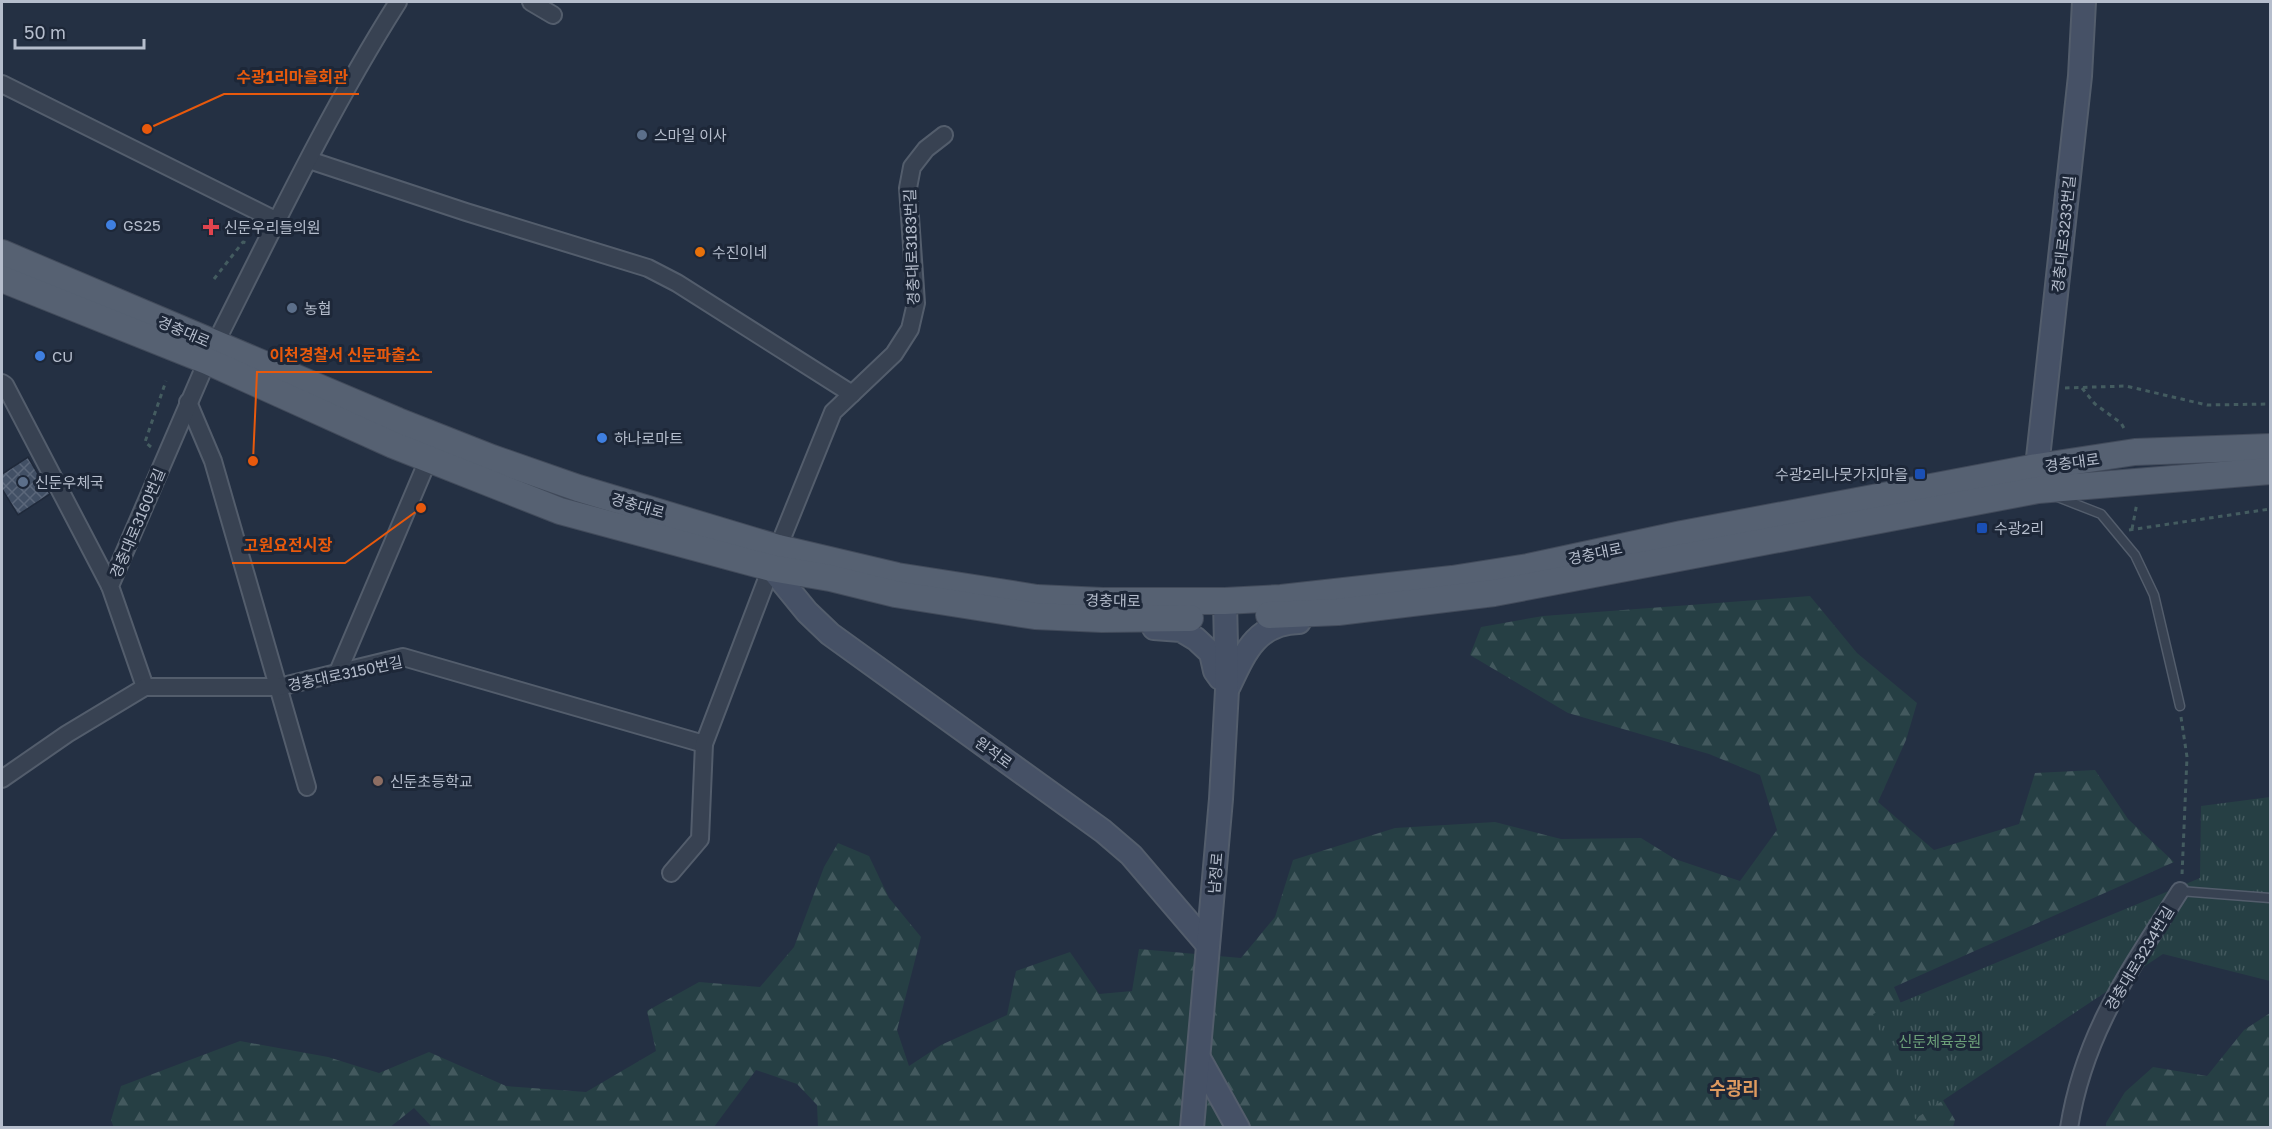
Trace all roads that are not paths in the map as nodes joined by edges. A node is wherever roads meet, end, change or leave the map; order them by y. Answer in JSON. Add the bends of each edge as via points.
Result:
{"nodes":[{"id":1,"x":398,"y":2,"type":"edge"},
{"id":2,"x":531,"y":2,"type":"edge"},
{"id":3,"x":2084,"y":2,"type":"edge"},
{"id":4,"x":553,"y":15,"type":"dead end"},
{"id":5,"x":2,"y":84,"type":"edge"},
{"id":6,"x":944,"y":135,"type":"dead end"},
{"id":7,"x":309,"y":160,"type":"junction"},
{"id":8,"x":277,"y":221,"type":"junction"},
{"id":9,"x":2,"y":253,"type":"edge"},
{"id":10,"x":2,"y":279,"type":"edge"},
{"id":11,"x":211,"y":353,"type":"junction"},
{"id":12,"x":2,"y":383,"type":"edge"},
{"id":13,"x":852,"y":394,"type":"junction"},
{"id":14,"x":188,"y":402,"type":"junction"},
{"id":15,"x":2271,"y":447,"type":"edge"},
{"id":16,"x":428,"y":460,"type":"junction"},
{"id":17,"x":2271,"y":471,"type":"edge"},
{"id":18,"x":2037,"y":478,"type":"junction"},
{"id":19,"x":774,"y":558,"type":"junction"},
{"id":20,"x":110,"y":586,"type":"junction"},
{"id":21,"x":1225,"y":609,"type":"junction"},
{"id":22,"x":1338,"y":612,"type":"junction"},
{"id":23,"x":1113,"y":619,"type":"junction"},
{"id":24,"x":338,"y":672,"type":"junction"},
{"id":25,"x":145,"y":687,"type":"junction"},
{"id":26,"x":279,"y":687,"type":"junction"},
{"id":27,"x":1227,"y":690,"type":"junction"},
{"id":28,"x":2180,"y":706,"type":"road end"},
{"id":29,"x":704,"y":744,"type":"junction"},
{"id":30,"x":2,"y":779,"type":"edge"},
{"id":31,"x":307,"y":787,"type":"dead end"},
{"id":32,"x":671,"y":873,"type":"dead end"},
{"id":33,"x":2180,"y":891,"type":"joint"},
{"id":34,"x":2271,"y":898,"type":"edge"},
{"id":35,"x":1208,"y":945,"type":"junction"},
{"id":36,"x":1199,"y":1058,"type":"junction"},
{"id":37,"x":1192,"y":1128,"type":"edge"},
{"id":38,"x":1238,"y":1128,"type":"edge"},
{"id":39,"x":2069,"y":1128,"type":"edge"}],
"edges":[{"from":1,"to":7,"type":"street","name":"경충대로3160번길","via":[[369,47]]},
{"from":2,"to":4,"type":"street"},
{"from":3,"to":18,"type":"street","name":"경충대로3233번길","via":[[2080,76]]},
{"from":5,"to":8,"type":"street"},
{"from":6,"to":13,"type":"street","name":"경충대로3183번길","via":[[912,167],[908,188],[916,303],[910,329],[894,354]]},
{"from":7,"to":8,"type":"street","name":"경충대로3160번길"},
{"from":7,"to":13,"type":"street","via":[[648,268]]},
{"from":8,"to":11,"type":"street","name":"경충대로3160번길"},
{"from":9,"to":11,"type":"main road","name":"경충대로"},
{"from":10,"to":11,"type":"main road","name":"경충대로"},
{"from":11,"to":14,"type":"street","name":"경충대로3160번길"},
{"from":11,"to":16,"type":"main road","name":"경충대로"},
{"from":11,"to":19,"type":"main road","name":"경충대로"},
{"from":12,"to":20,"type":"street"},
{"from":13,"to":19,"type":"street","name":"경충대로3183번길","via":[[833,412]]},
{"from":14,"to":20,"type":"street","name":"경충대로3160번길"},
{"from":14,"to":26,"type":"street","via":[[213,461]]},
{"from":15,"to":18,"type":"main road","name":"경충대로","via":[[2135,452]]},
{"from":16,"to":19,"type":"main road","name":"경충대로","via":[[561,511]]},
{"from":16,"to":24,"type":"street"},
{"from":17,"to":18,"type":"main road","name":"경충대로"},
{"from":18,"to":21,"type":"main road","name":"경충대로","via":[[1682,534],[1528,567],[1281,598]]},
{"from":18,"to":22,"type":"main road","name":"경충대로","via":[[1494,593]]},
{"from":18,"to":28,"type":"lane","via":[[2101,513],[2135,555],[2154,596]]},
{"from":19,"to":21,"type":"main road","name":"경충대로","via":[[1037,598]]},
{"from":19,"to":23,"type":"main road","name":"경충대로","via":[[830,578],[895,594],[1035,616]]},
{"from":19,"to":29,"type":"street","name":"경충대로3183번길"},
{"from":19,"to":35,"type":"street","name":"원적로","via":[[807,612],[830,634],[1103,831],[1131,855]]},
{"from":20,"to":25,"type":"street","name":"경충대로3160번길"},
{"from":21,"to":22,"type":"main road","name":"경충대로"},
{"from":21,"to":23,"type":"main road","name":"경충대로"},
{"from":21,"to":27,"type":"street","name":"남정로"},
{"from":22,"to":27,"type":"street","via":[[1325,622],[1292,622],[1259,635]]},
{"from":23,"to":27,"type":"street","via":[[1121,626],[1181,630],[1196,639],[1211,653],[1215,671]]},
{"from":24,"to":26,"type":"street","name":"경충대로3150번길"},
{"from":24,"to":29,"type":"street","name":"경충대로3150번길","via":[[403,657]]},
{"from":25,"to":26,"type":"street","name":"경충대로3150번길"},
{"from":25,"to":30,"type":"street"},
{"from":26,"to":31,"type":"street"},
{"from":27,"to":35,"type":"street","name":"남정로"},
{"from":29,"to":32,"type":"street","name":"경충대로3183번길","via":[[700,839]]},
{"from":33,"to":34,"type":"lane"},
{"from":33,"to":39,"type":"street","name":"경충대로3234번길","via":[[2115,993],[2088,1049]]},
{"from":35,"to":36,"type":"street","name":"남정로"},
{"from":36,"to":37,"type":"street","name":"남정로"},
{"from":36,"to":38,"type":"street"}]}
